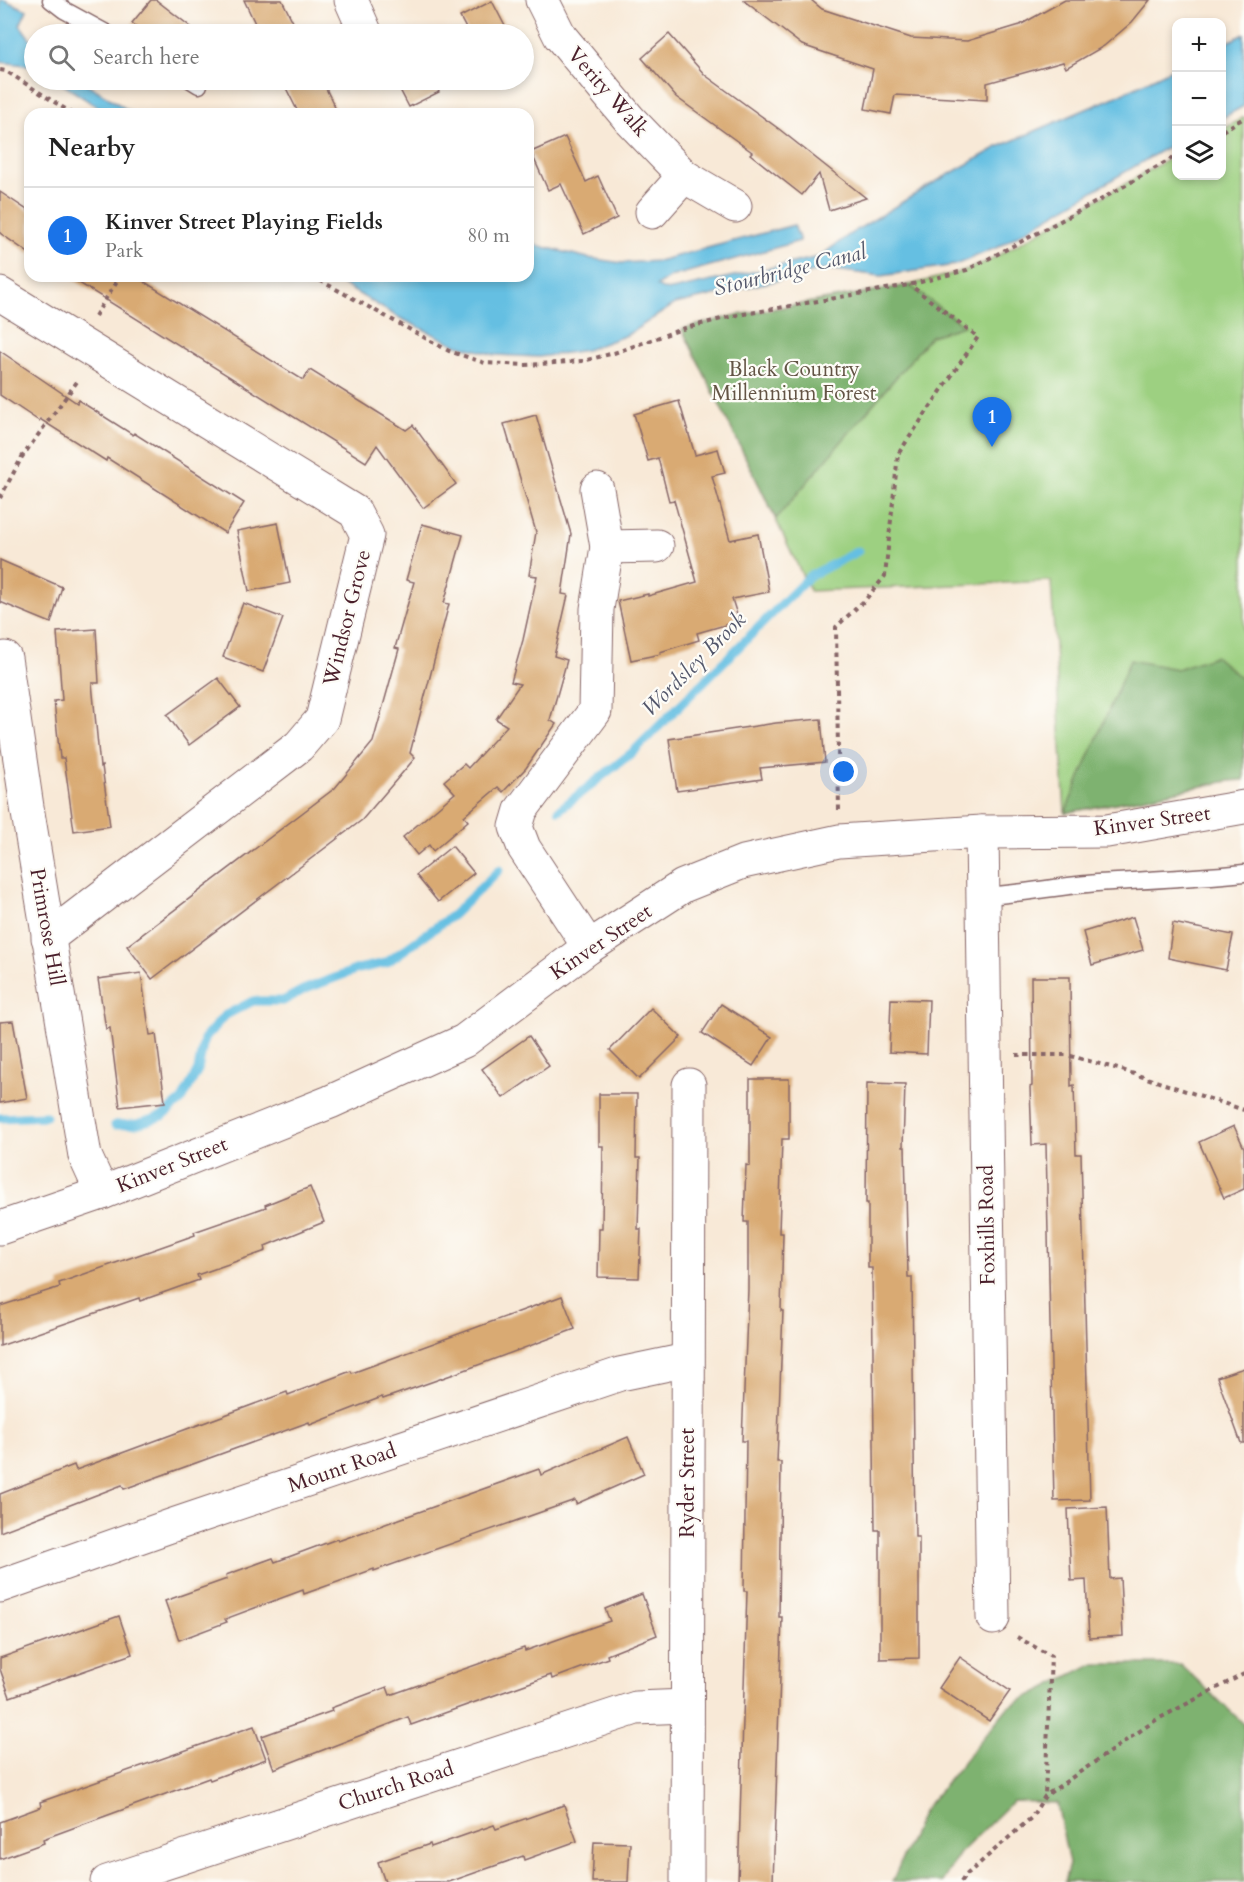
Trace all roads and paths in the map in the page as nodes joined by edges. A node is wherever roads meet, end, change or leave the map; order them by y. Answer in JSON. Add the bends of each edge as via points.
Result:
{"nodes":[{"id":1,"x":51,"y":0,"type":"edge"},
{"id":2,"x":351,"y":0,"type":"edge"},
{"id":3,"x":542,"y":0,"type":"edge"},
{"id":4,"x":90,"y":24,"type":"edge"},
{"id":5,"x":362,"y":24,"type":"edge"},
{"id":6,"x":0,"y":70,"type":"edge"},
{"id":7,"x":24,"y":83,"type":"edge"},
{"id":8,"x":36,"y":90,"type":"edge"},
{"id":9,"x":64,"y":108,"type":"edge"},
{"id":10,"x":1244,"y":118,"type":"edge"},
{"id":11,"x":1226,"y":128,"type":"edge"},
{"id":12,"x":1172,"y":158,"type":"edge"},
{"id":13,"x":684,"y":176,"type":"junction"},
{"id":14,"x":735,"y":206,"type":"dead end"},
{"id":15,"x":652,"y":212,"type":"dead end"},
{"id":16,"x":117,"y":282,"type":"edge"},
{"id":17,"x":323,"y":282,"type":"edge"},
{"id":18,"x":909,"y":285,"type":"junction"},
{"id":19,"x":0,"y":294,"type":"edge"},
{"id":20,"x":88,"y":348,"type":"junction"},
{"id":21,"x":597,"y":489,"type":"dead end"},
{"id":22,"x":0,"y":498,"type":"edge"},
{"id":23,"x":657,"y":546,"type":"dead end"},
{"id":24,"x":607,"y":547,"type":"junction"},
{"id":25,"x":4,"y":658,"type":"dead end"},
{"id":26,"x":1244,"y":807,"type":"edge"},
{"id":27,"x":982,"y":832,"type":"junction"},
{"id":28,"x":838,"y":841,"type":"junction"},
{"id":29,"x":1244,"y":873,"type":"edge"},
{"id":30,"x":983,"y":896,"type":"junction"},
{"id":31,"x":48,"y":938,"type":"junction"},
{"id":32,"x":589,"y":947,"type":"junction"},
{"id":33,"x":985,"y":1056,"type":"junction"},
{"id":34,"x":689,"y":1085,"type":"dead end"},
{"id":35,"x":1244,"y":1110,"type":"edge"},
{"id":36,"x":102,"y":1193,"type":"junction"},
{"id":37,"x":0,"y":1228,"type":"edge"},
{"id":38,"x":687,"y":1360,"type":"junction"},
{"id":39,"x":0,"y":1586,"type":"edge"},
{"id":40,"x":1003,"y":1626,"type":"joint"},
{"id":41,"x":1244,"y":1674,"type":"edge"},
{"id":42,"x":687,"y":1706,"type":"junction"},
{"id":43,"x":1045,"y":1796,"type":"junction"},
{"id":44,"x":107,"y":1882,"type":"edge"},
{"id":45,"x":687,"y":1882,"type":"edge"},
{"id":46,"x":961,"y":1882,"type":"edge"}],
"edges":[{"from":1,"to":4,"type":"lane"},
{"from":2,"to":5,"type":"street"},
{"from":3,"to":13,"type":"street","name":"Verity Walk","via":[[560,36],[630,120]]},
{"from":6,"to":7,"type":"path"},
{"from":8,"to":9,"type":"path"},
{"from":10,"to":11,"type":"path"},
{"from":12,"to":18,"type":"path","via":[[990,260]]},
{"from":13,"to":14,"type":"street","name":"Verity Walk"},
{"from":13,"to":15,"type":"street"},
{"from":16,"to":20,"type":"path"},
{"from":17,"to":18,"type":"path","via":[[449,351],[485,363],[526,365],[583,361],[733,315]]},
{"from":18,"to":28,"type":"path","via":[[978,337],[898,454],[885,576],[836,627]]},
{"from":19,"to":20,"type":"street","name":"Windsor Grove"},
{"from":20,"to":22,"type":"path"},
{"from":20,"to":31,"type":"street","name":"Windsor Grove","via":[[355,512],[367,535],[322,719],[299,746]]},
{"from":21,"to":24,"type":"street"},
{"from":23,"to":24,"type":"street"},
{"from":24,"to":32,"type":"street","via":[[597,609],[595,711],[521,810],[516,827],[524,848]]},
{"from":25,"to":31,"type":"street","name":"Primrose Hill"},
{"from":26,"to":27,"type":"street","name":"Kinver Street","via":[[1107,831]]},
{"from":27,"to":28,"type":"street","name":"Kinver Street"},
{"from":27,"to":30,"type":"street","name":"Foxhills Road"},
{"from":28,"to":32,"type":"street","name":"Kinver Street","via":[[743,862],[683,886]]},
{"from":29,"to":30,"type":"lane"},
{"from":30,"to":33,"type":"street","name":"Foxhills Road"},
{"from":31,"to":36,"type":"street","name":"Primrose Hill","via":[[86,1156]]},
{"from":32,"to":36,"type":"street","name":"Kinver Street","via":[[464,1041],[330,1102]]},
{"from":33,"to":35,"type":"path","via":[[1067,1055]]},
{"from":33,"to":40,"type":"street","name":"Foxhills Road"},
{"from":34,"to":38,"type":"street","name":"Ryder Street"},
{"from":36,"to":37,"type":"street","name":"Kinver Street"},
{"from":38,"to":39,"type":"street","name":"Mount Road","via":[[620,1374]]},
{"from":38,"to":42,"type":"street","name":"Ryder Street"},
{"from":40,"to":43,"type":"path","via":[[1052,1656]]},
{"from":41,"to":43,"type":"path","via":[[1156,1720]]},
{"from":42,"to":44,"type":"street","name":"Church Road","via":[[636,1708]]},
{"from":42,"to":45,"type":"street","name":"Ryder Street"},
{"from":43,"to":46,"type":"path","via":[[1031,1818]]}]}
